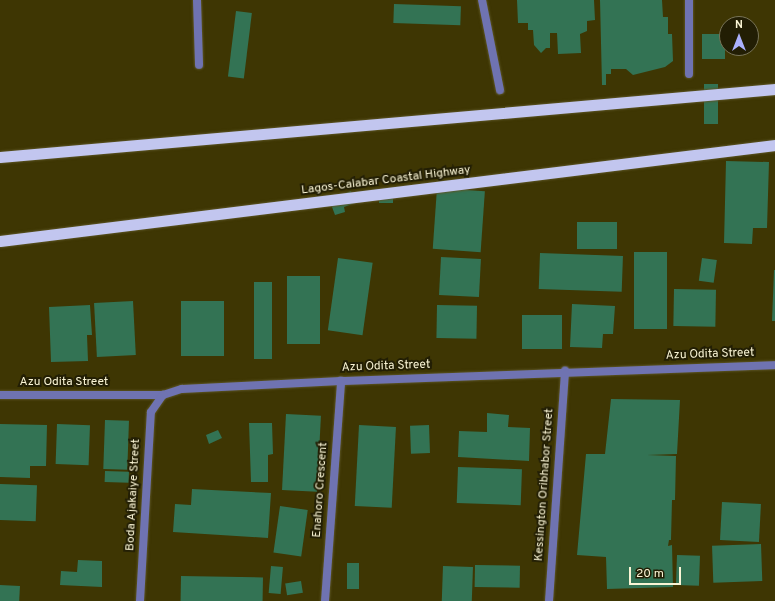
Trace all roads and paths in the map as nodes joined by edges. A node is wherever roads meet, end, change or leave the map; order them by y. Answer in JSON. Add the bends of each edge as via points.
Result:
{"nodes":[{"id":1,"x":197,"y":0,"type":"edge"},
{"id":2,"x":482,"y":0,"type":"edge"},
{"id":3,"x":689,"y":0,"type":"edge"},
{"id":4,"x":199,"y":65,"type":"dead end"},
{"id":5,"x":689,"y":74,"type":"dead end"},
{"id":6,"x":775,"y":89,"type":"edge"},
{"id":7,"x":500,"y":90,"type":"dead end"},
{"id":8,"x":775,"y":146,"type":"edge"},
{"id":9,"x":0,"y":157,"type":"edge"},
{"id":10,"x":0,"y":240,"type":"edge"},
{"id":11,"x":775,"y":365,"type":"edge"},
{"id":12,"x":565,"y":371,"type":"junction"},
{"id":13,"x":341,"y":381,"type":"junction"},
{"id":14,"x":0,"y":395,"type":"edge"},
{"id":15,"x":163,"y":395,"type":"junction"},
{"id":16,"x":140,"y":601,"type":"edge"},
{"id":17,"x":325,"y":601,"type":"edge"},
{"id":18,"x":548,"y":601,"type":"edge"}],
"edges":[{"from":1,"to":4,"type":"street"},
{"from":2,"to":7,"type":"street"},
{"from":3,"to":5,"type":"street"},
{"from":6,"to":9,"type":"highway"},
{"from":8,"to":10,"type":"highway","name":"Lagos-Calabar Coastal Highway","via":[[56,236]]},
{"from":11,"to":12,"type":"street","name":"Azu Odita Street"},
{"from":12,"to":13,"type":"street","name":"Azu Odita Street"},
{"from":12,"to":18,"type":"street","name":"Kessington Oribhabor Street"},
{"from":13,"to":15,"type":"street","name":"Azu Odita Street","via":[[182,389]]},
{"from":13,"to":17,"type":"street","name":"Enahoro Crescent"},
{"from":14,"to":15,"type":"street","name":"Azu Odita Street"},
{"from":15,"to":16,"type":"street","name":"Boda Ajakaiye Street","via":[[151,412]]}]}
